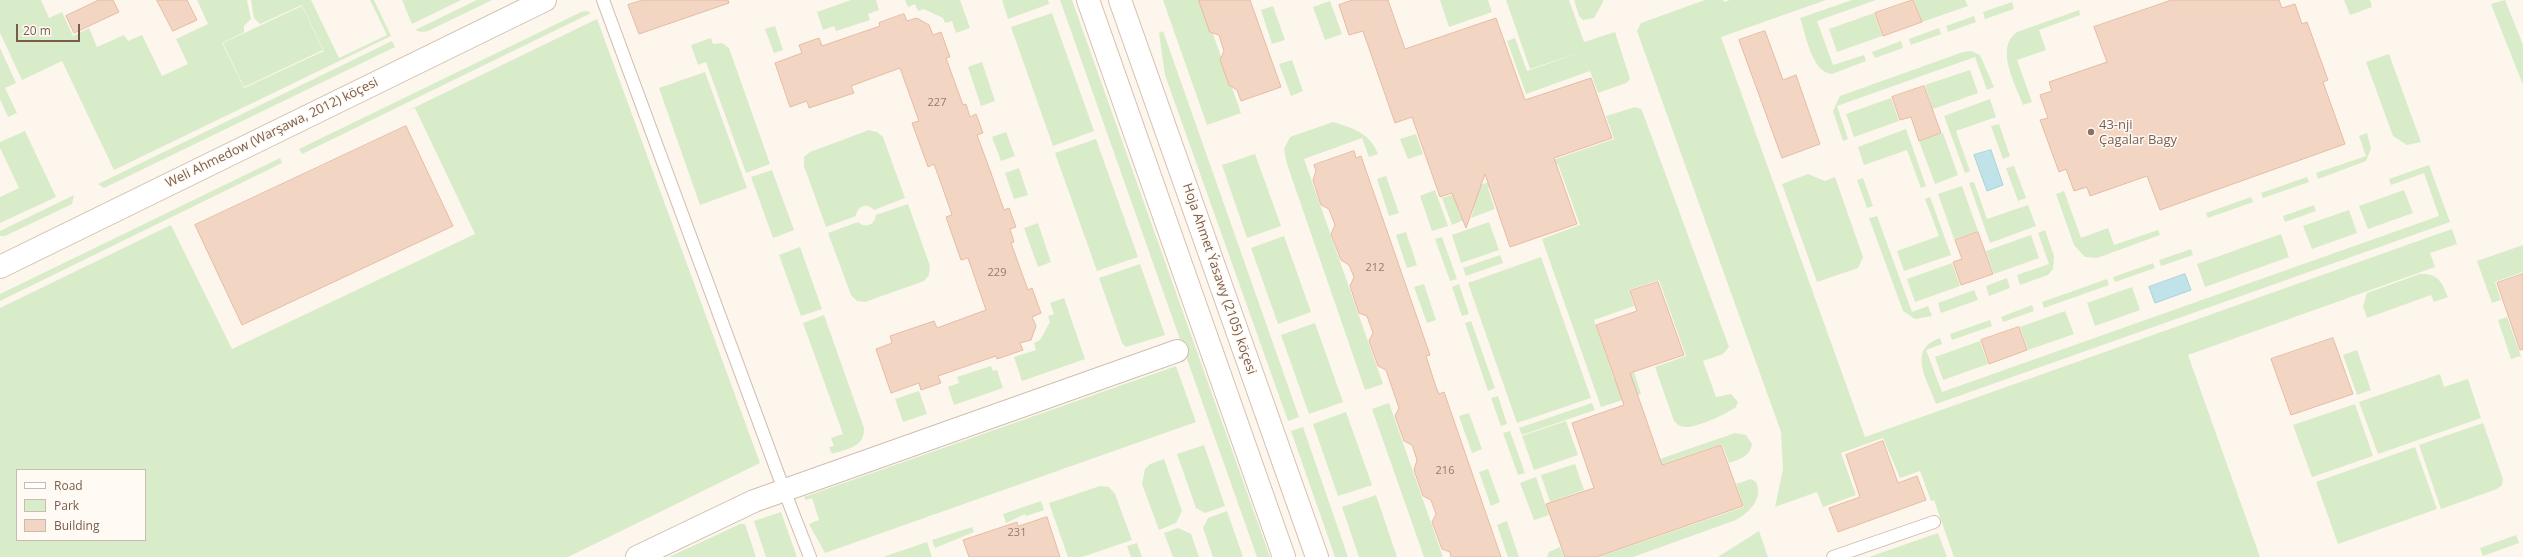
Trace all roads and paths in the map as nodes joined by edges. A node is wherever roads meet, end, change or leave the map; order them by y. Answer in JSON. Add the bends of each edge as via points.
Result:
{"nodes":[{"id":1,"x":545,"y":0,"type":"edge"},
{"id":2,"x":603,"y":0,"type":"edge"},
{"id":3,"x":1088,"y":0,"type":"edge"},
{"id":4,"x":1120,"y":0,"type":"edge"},
{"id":5,"x":0,"y":267,"type":"edge"},
{"id":6,"x":1177,"y":351,"type":"dead end"},
{"id":7,"x":784,"y":490,"type":"junction"},
{"id":8,"x":1934,"y":522,"type":"dead end"},
{"id":9,"x":637,"y":557,"type":"edge"},
{"id":10,"x":810,"y":557,"type":"edge"},
{"id":11,"x":1284,"y":557,"type":"edge"},
{"id":12,"x":1317,"y":557,"type":"edge"},
{"id":13,"x":1832,"y":557,"type":"edge"}],
"edges":[{"from":1,"to":5,"type":"street","name":"Weli Ahmedow (Warşawa, 2012) köçesi"},
{"from":2,"to":7,"type":"lane"},
{"from":3,"to":11,"type":"street"},
{"from":4,"to":12,"type":"street","name":"Hoja Ahmet Ýasawy (2105) köçesi"},
{"from":6,"to":7,"type":"street"},
{"from":7,"to":9,"type":"street","via":[[754,501]]},
{"from":7,"to":10,"type":"lane"},
{"from":8,"to":13,"type":"lane"}]}
